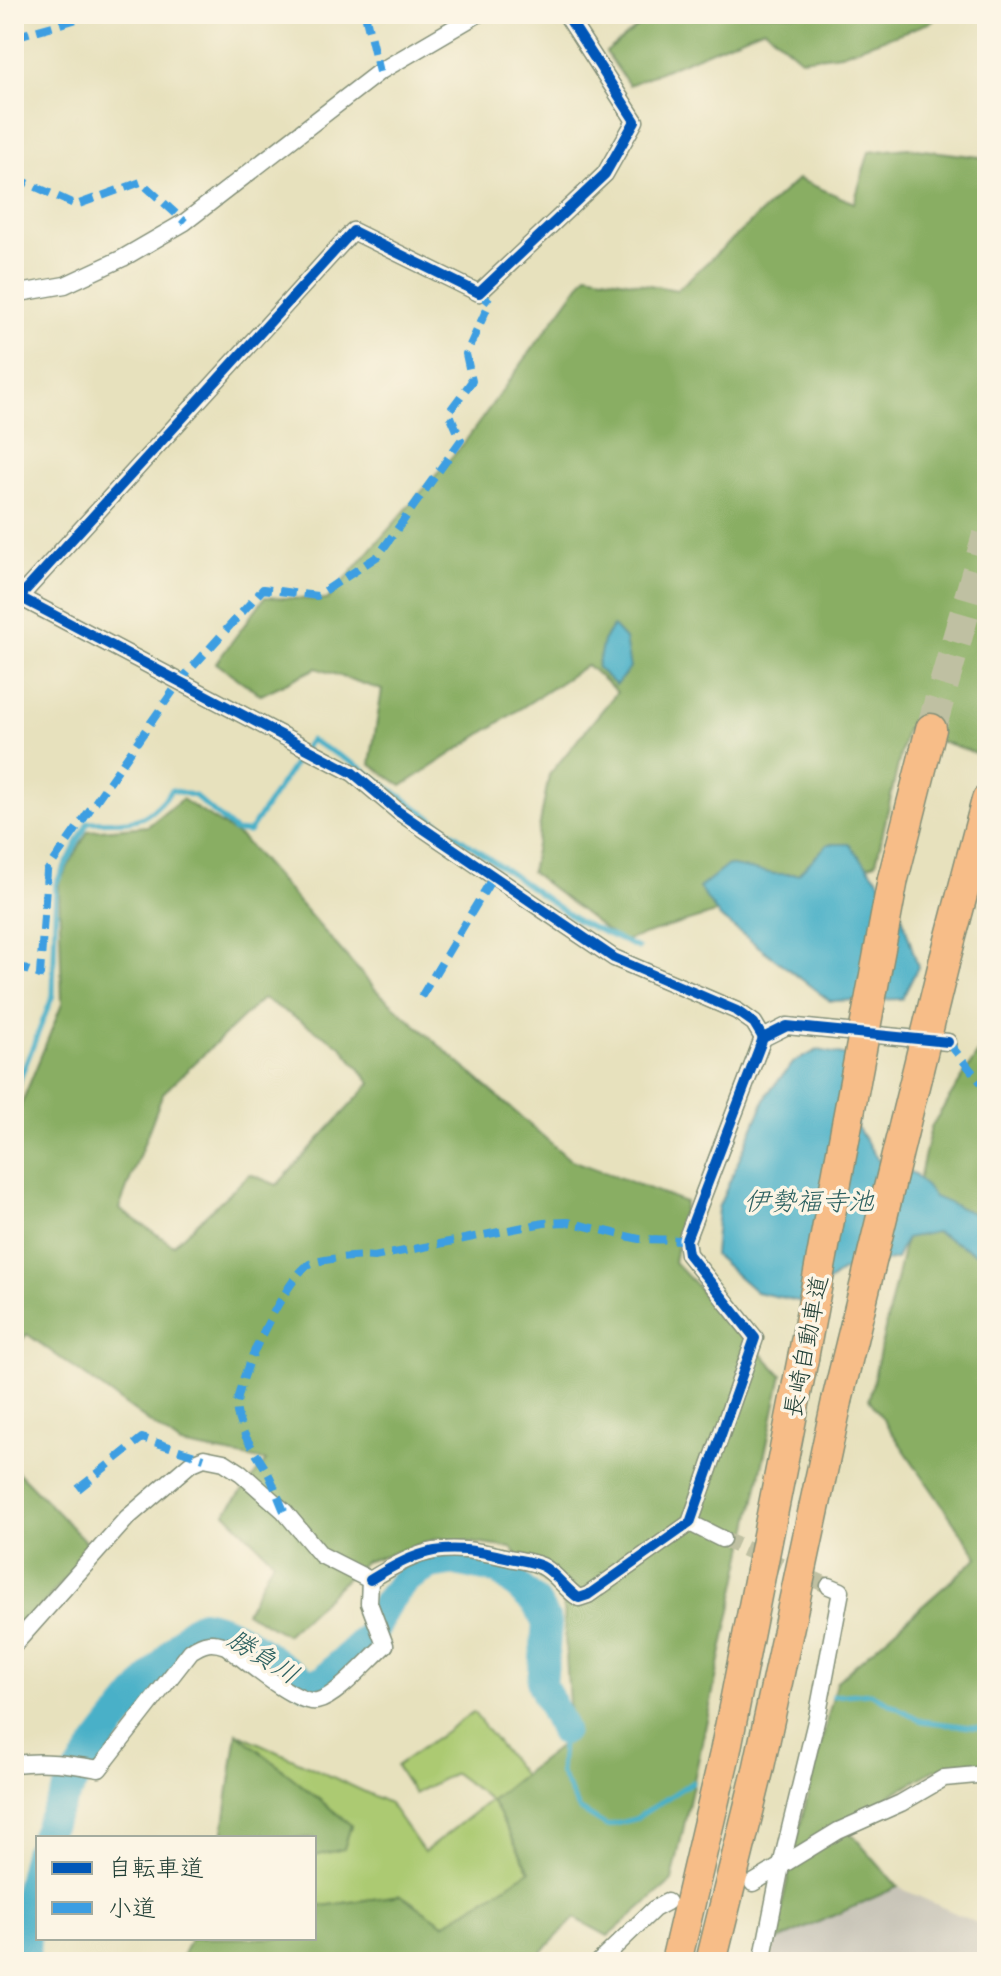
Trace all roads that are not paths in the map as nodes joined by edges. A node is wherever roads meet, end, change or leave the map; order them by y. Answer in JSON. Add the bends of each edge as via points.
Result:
{"nodes":[{"id":1,"x":478,"y":14,"type":"edge"},
{"id":2,"x":566,"y":14,"type":"edge"},
{"id":3,"x":14,"y":294,"type":"edge"},
{"id":4,"x":15,"y":598,"type":"edge"},
{"id":5,"x":931,"y":729,"type":"tunnel mouth"},
{"id":6,"x":987,"y":800,"type":"edge"},
{"id":7,"x":763,"y":1038,"type":"junction"},
{"id":8,"x":948,"y":1042,"type":"dead end"},
{"id":9,"x":690,"y":1523,"type":"junction"},
{"id":10,"x":722,"y":1539,"type":"tunnel mouth"},
{"id":11,"x":370,"y":1580,"type":"junction"},
{"id":12,"x":829,"y":1586,"type":"dead end"},
{"id":13,"x":14,"y":1645,"type":"edge"},
{"id":14,"x":14,"y":1764,"type":"edge"},
{"id":15,"x":987,"y":1774,"type":"edge"},
{"id":16,"x":781,"y":1866,"type":"junction"},
{"id":17,"x":753,"y":1883,"type":"dead end"},
{"id":18,"x":667,"y":1902,"type":"dead end"},
{"id":19,"x":599,"y":1962,"type":"edge"},
{"id":20,"x":676,"y":1962,"type":"edge"},
{"id":21,"x":711,"y":1962,"type":"edge"},
{"id":22,"x":762,"y":1962,"type":"edge"}],
"edges":[{"from":1,"to":3,"type":"street","via":[[379,72],[185,222],[65,285]]},
{"from":2,"to":4,"type":"street","via":[[635,121],[605,174],[479,293],[353,231]]},
{"from":4,"to":7,"type":"street","via":[[353,773],[399,812],[614,958],[737,1011]]},
{"from":5,"to":20,"type":"highway","name":"長崎自動車道","bridge":true,"via":[[893,879],[725,1753]]},
{"from":6,"to":21,"type":"highway","name":"長崎自動車道","bridge":true,"via":[[837,1401],[758,1771]]},
{"from":7,"to":8,"type":"street","via":[[787,1026]]},
{"from":7,"to":9,"type":"street","via":[[686,1240],[688,1254],[755,1338]]},
{"from":9,"to":10,"type":"street"},
{"from":9,"to":11,"type":"street","via":[[579,1598],[544,1566],[470,1549],[436,1549],[406,1558]]},
{"from":11,"to":13,"type":"street","via":[[321,1555],[284,1511],[241,1473],[204,1458],[127,1518]]},
{"from":11,"to":14,"type":"street","via":[[369,1603],[385,1645],[319,1701],[287,1692],[226,1646],[202,1643],[99,1769],[35,1761]]},
{"from":12,"to":16,"type":"street","via":[[841,1591]]},
{"from":15,"to":16,"type":"street","via":[[944,1778]]},
{"from":16,"to":17,"type":"street"},
{"from":16,"to":22,"type":"street"},
{"from":18,"to":19,"type":"street"}]}
